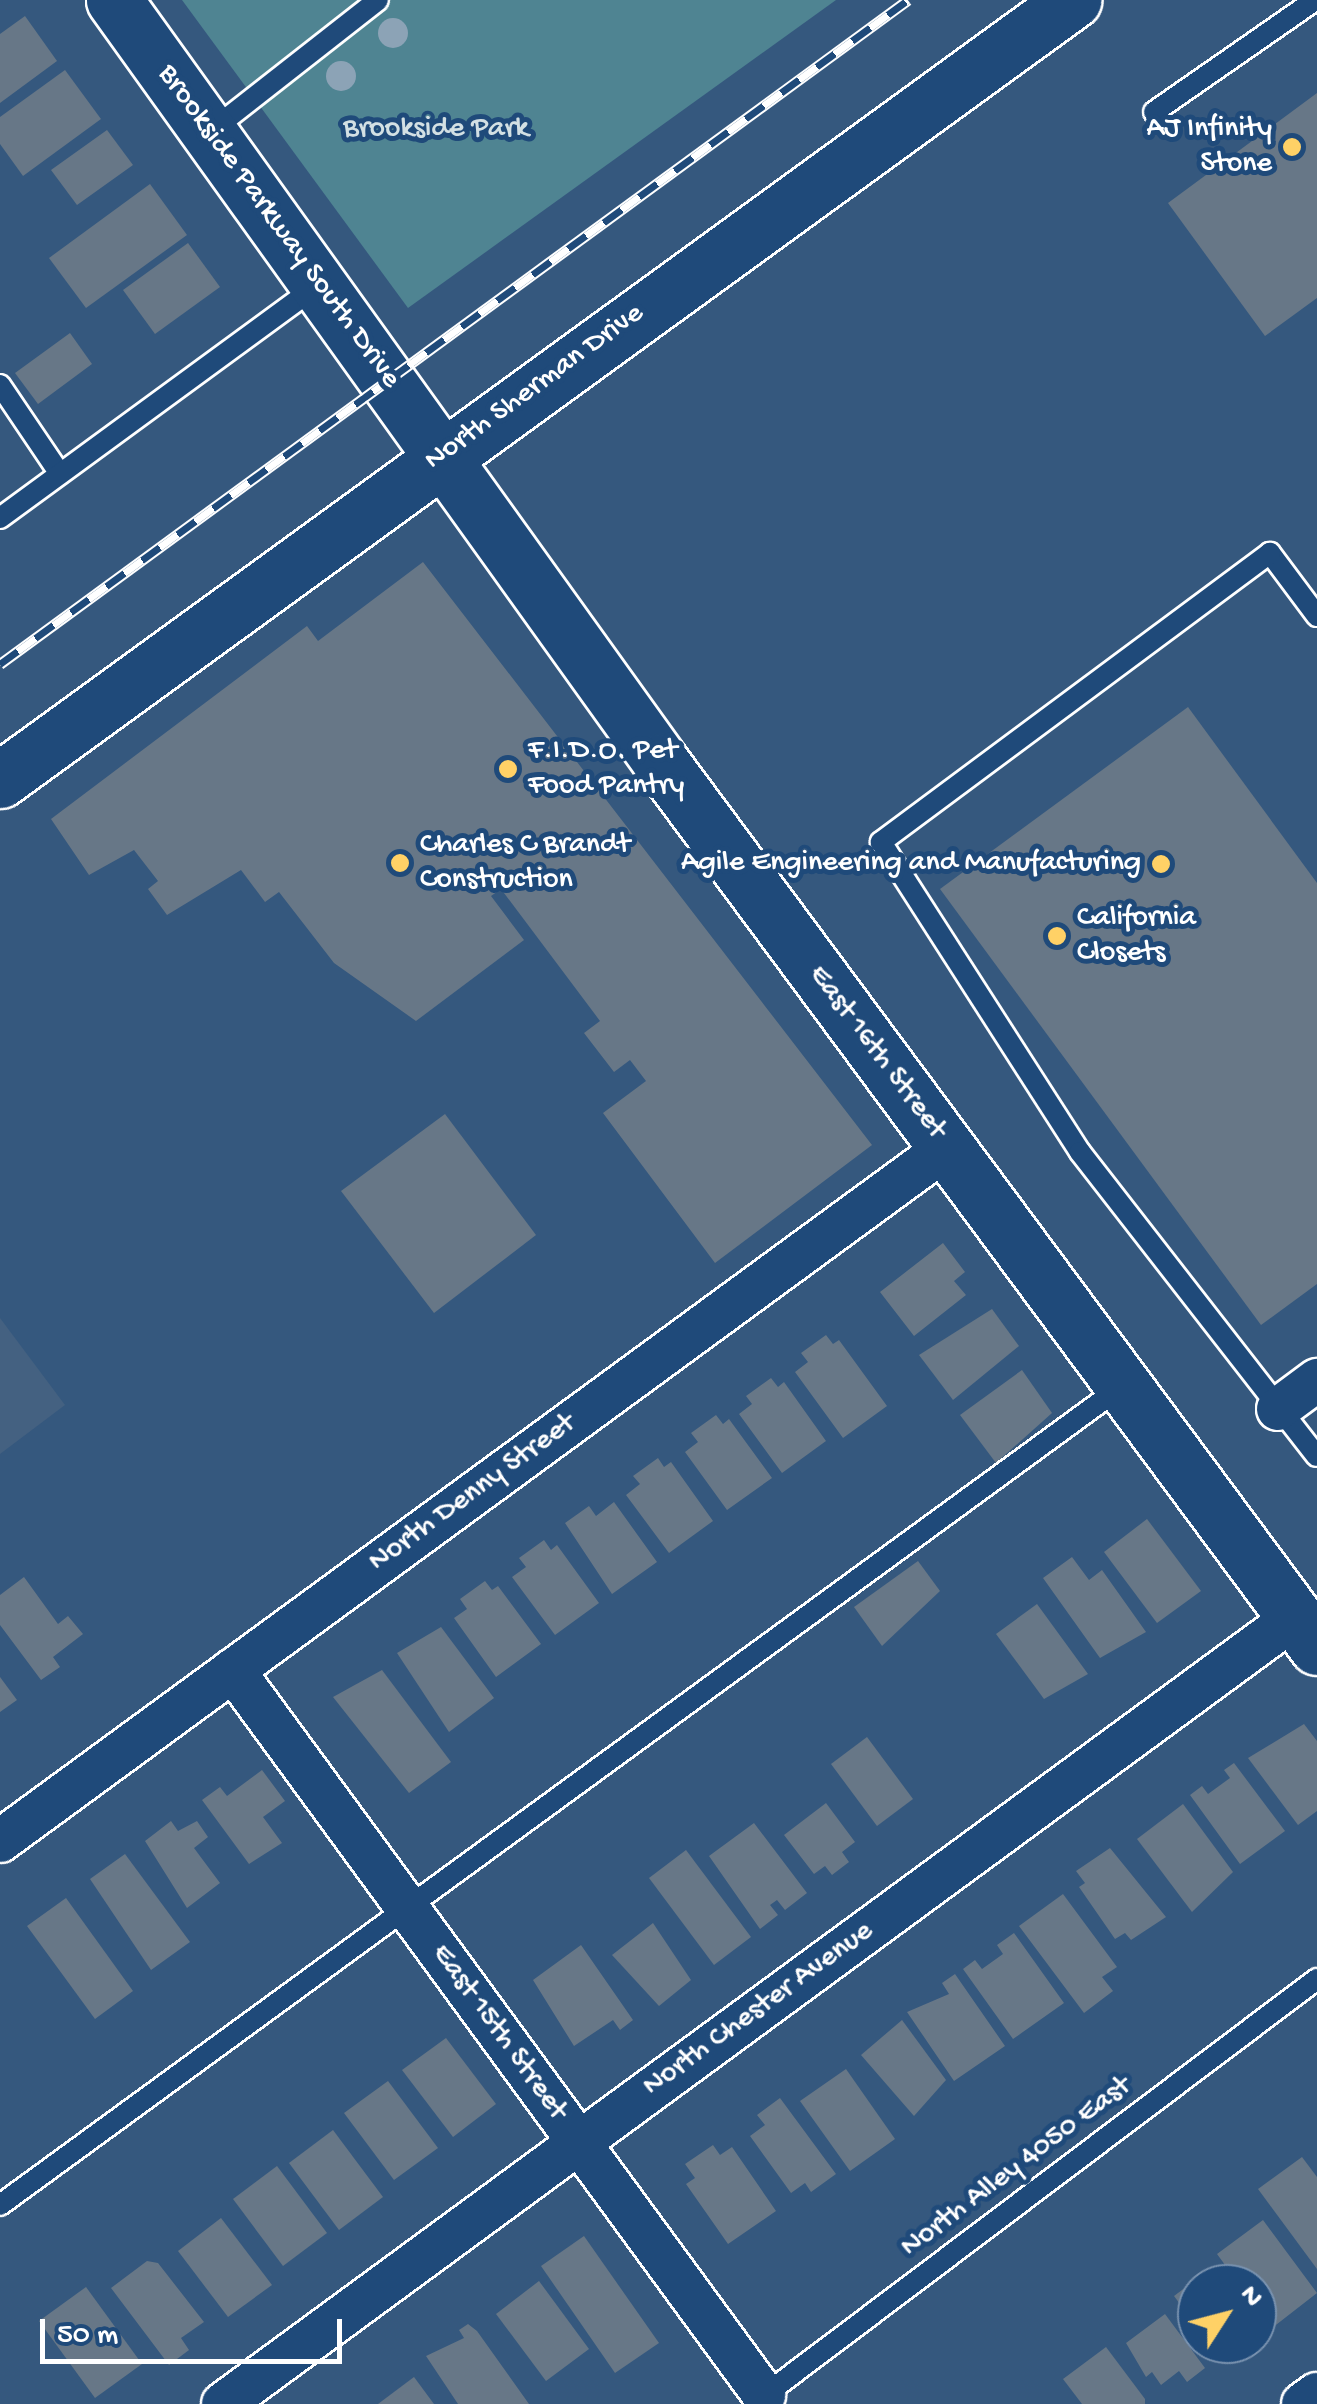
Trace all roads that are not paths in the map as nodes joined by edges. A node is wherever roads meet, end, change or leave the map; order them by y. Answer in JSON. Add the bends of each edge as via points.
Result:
{"nodes":[{"id":1,"x":114,"y":0,"type":"edge"},
{"id":2,"x":378,"y":0,"type":"edge"},
{"id":3,"x":1072,"y":0,"type":"edge"},
{"id":4,"x":1314,"y":0,"type":"edge"},
{"id":5,"x":1154,"y":112,"type":"dead end"},
{"id":6,"x":210,"y":132,"type":"junction"},
{"id":7,"x":322,"y":283,"type":"junction"},
{"id":8,"x":0,"y":384,"type":"edge"},
{"id":9,"x":442,"y":455,"type":"junction"},
{"id":10,"x":60,"y":474,"type":"junction"},
{"id":11,"x":0,"y":518,"type":"edge"},
{"id":12,"x":1317,"y":616,"type":"edge"},
{"id":13,"x":0,"y":780,"type":"edge"},
{"id":14,"x":946,"y":1148,"type":"junction"},
{"id":15,"x":1317,"y":1380,"type":"edge"},
{"id":16,"x":1122,"y":1386,"type":"junction"},
{"id":17,"x":1278,"y":1408,"type":"junction"},
{"id":18,"x":1317,"y":1456,"type":"edge"},
{"id":19,"x":1306,"y":1632,"type":"edge"},
{"id":20,"x":233,"y":1670,"type":"junction"},
{"id":21,"x":0,"y":1840,"type":"edge"},
{"id":22,"x":405,"y":1906,"type":"junction"},
{"id":23,"x":1317,"y":1979,"type":"edge"},
{"id":24,"x":578,"y":2144,"type":"junction"},
{"id":25,"x":0,"y":2205,"type":"edge"},
{"id":26,"x":1317,"y":2394,"type":"edge"},
{"id":27,"x":758,"y":2400,"type":"edge"},
{"id":28,"x":223,"y":2404,"type":"edge"},
{"id":29,"x":1304,"y":2404,"type":"edge"}],
"edges":[{"from":1,"to":6,"type":"main road","name":"Brookside Parkway South Drive"},
{"from":2,"to":6,"type":"lane"},
{"from":3,"to":9,"type":"main road","name":"North Sherman Drive"},
{"from":4,"to":5,"type":"lane"},
{"from":6,"to":7,"type":"main road","name":"Brookside Parkway South Drive"},
{"from":7,"to":9,"type":"main road","name":"Brookside Parkway South Drive"},
{"from":7,"to":10,"type":"lane"},
{"from":8,"to":10,"type":"lane"},
{"from":9,"to":13,"type":"main road","name":"North Sherman Drive"},
{"from":9,"to":14,"type":"main road","name":"East 16th Street"},
{"from":10,"to":11,"type":"lane"},
{"from":12,"to":17,"type":"lane","via":[[1270,553],[881,842],[1080,1152]]},
{"from":14,"to":16,"type":"main road","name":"East 16th Street"},
{"from":14,"to":20,"type":"street","name":"North Denny Street"},
{"from":15,"to":17,"type":"street"},
{"from":16,"to":19,"type":"main road","name":"East 16th Street"},
{"from":16,"to":22,"type":"lane"},
{"from":17,"to":18,"type":"lane"},
{"from":19,"to":24,"type":"street","name":"North Chester Avenue"},
{"from":20,"to":21,"type":"street","name":"North Denny Street"},
{"from":20,"to":22,"type":"street","name":"East 15th Street"},
{"from":22,"to":24,"type":"street","name":"East 15th Street"},
{"from":22,"to":25,"type":"lane"},
{"from":23,"to":27,"type":"lane","name":"North Alley 4050 East"},
{"from":24,"to":27,"type":"street","name":"East 15th Street"},
{"from":24,"to":28,"type":"street","name":"North Chester Avenue"},
{"from":26,"to":29,"type":"street"}]}
